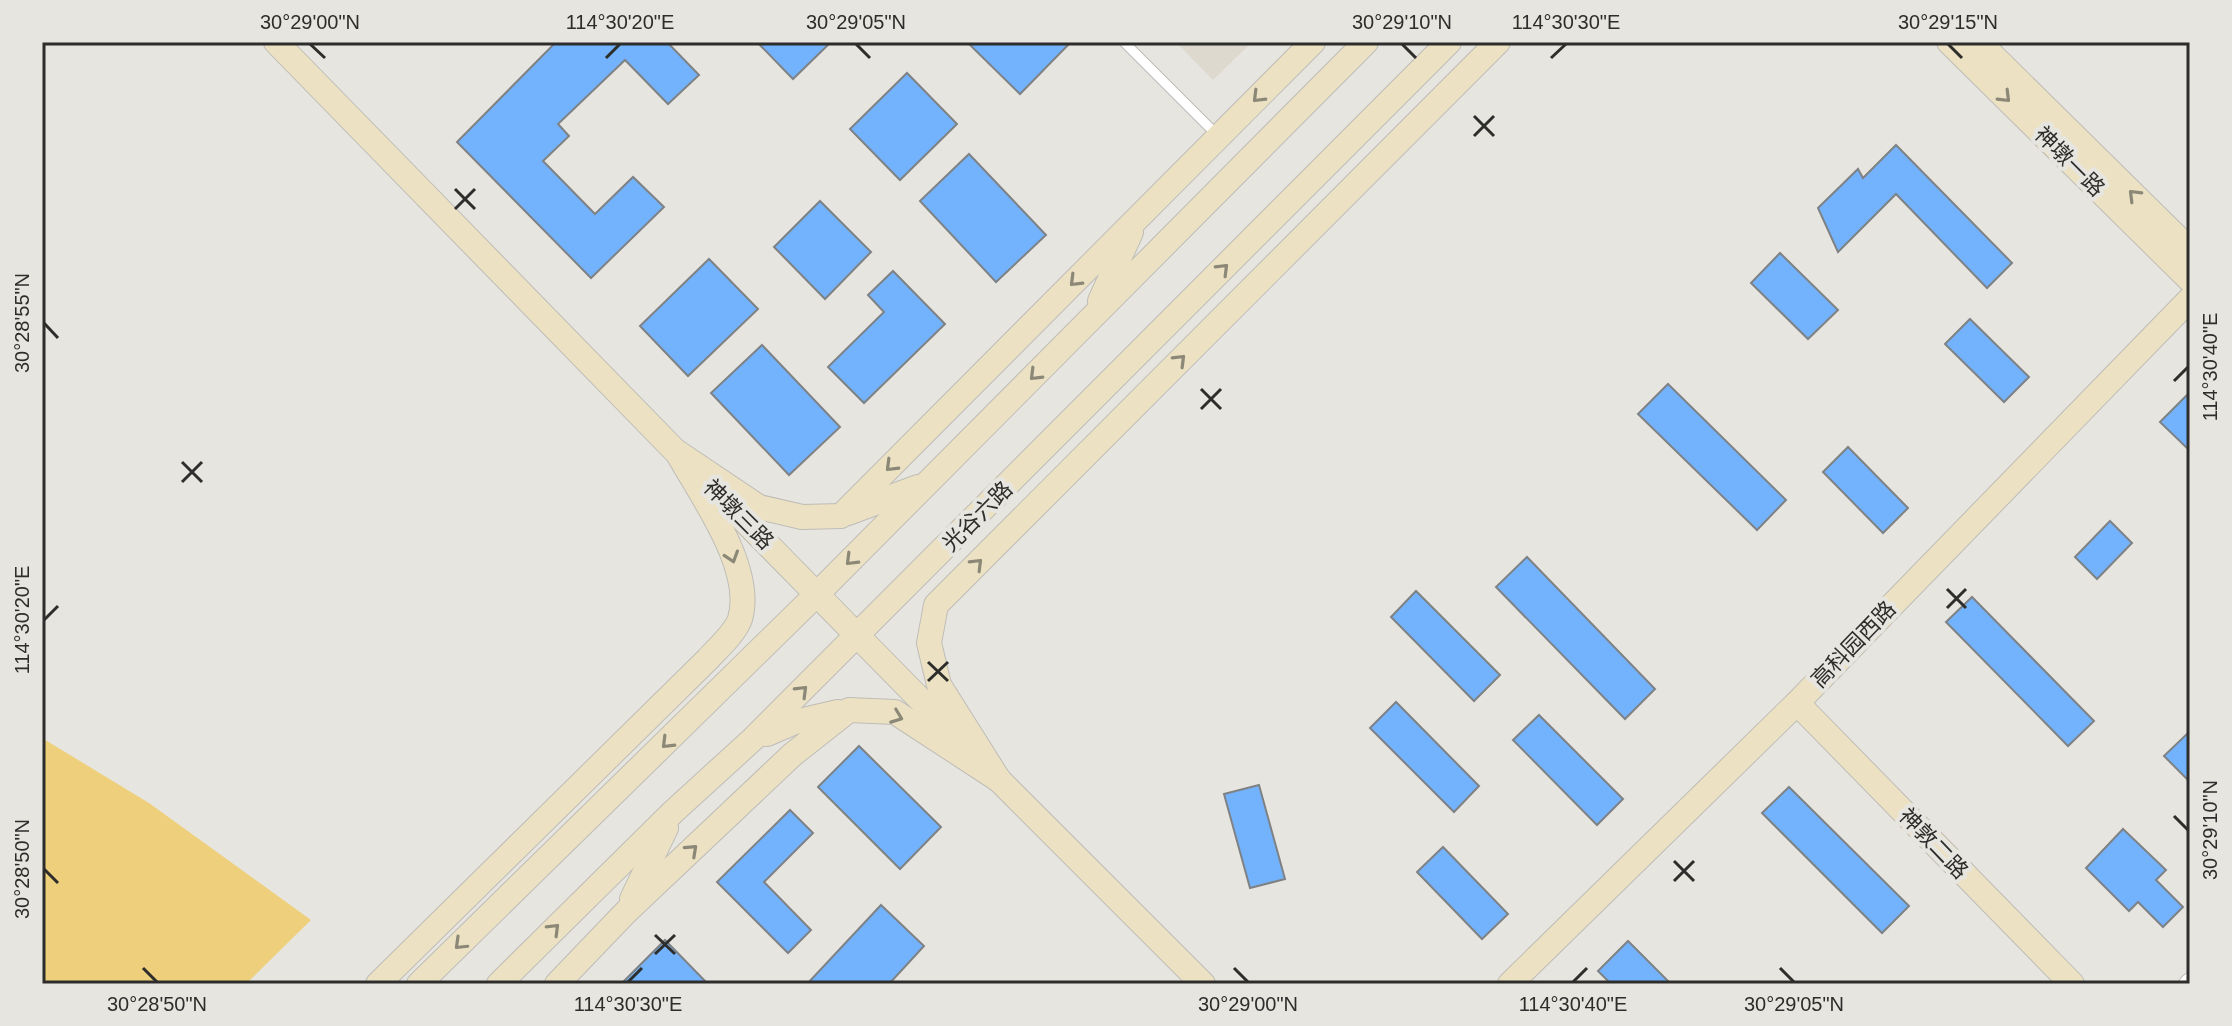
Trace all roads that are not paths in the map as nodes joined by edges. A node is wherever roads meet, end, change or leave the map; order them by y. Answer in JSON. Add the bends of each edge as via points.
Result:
{"nodes":[{"id":1,"x":276,"y":42,"type":"edge"},
{"id":2,"x":1124,"y":42,"type":"edge"},
{"id":3,"x":1313,"y":42,"type":"edge"},
{"id":4,"x":1366,"y":42,"type":"edge"},
{"id":5,"x":1449,"y":42,"type":"edge"},
{"id":6,"x":1498,"y":42,"type":"edge"},
{"id":7,"x":1949,"y":42,"type":"edge"},
{"id":8,"x":1979,"y":42,"type":"edge"},
{"id":9,"x":1408,"y":83,"type":"junction"},
{"id":10,"x":1219,"y":137,"type":"junction"},
{"id":11,"x":1352,"y":188,"type":"junction"},
{"id":12,"x":1137,"y":219,"type":"junction"},
{"id":13,"x":2190,"y":250,"type":"edge"},
{"id":14,"x":2190,"y":280,"type":"edge"},
{"id":15,"x":2190,"y":299,"type":"edge"},
{"id":16,"x":1093,"y":316,"type":"junction"},
{"id":17,"x":1143,"y":397,"type":"junction"},
{"id":18,"x":1051,"y":442,"type":"junction"},
{"id":19,"x":677,"y":452,"type":"junction"},
{"id":20,"x":928,"y":483,"type":"junction"},
{"id":21,"x":841,"y":516,"type":"junction"},
{"id":22,"x":968,"y":525,"type":"junction"},
{"id":23,"x":818,"y":593,"type":"junction"},
{"id":24,"x":743,"y":594,"type":"junction"},
{"id":25,"x":936,"y":605,"type":"junction"},
{"id":26,"x":858,"y":635,"type":"junction"},
{"id":27,"x":716,"y":695,"type":"junction"},
{"id":28,"x":1797,"y":703,"type":"junction"},
{"id":29,"x":849,"y":710,"type":"junction"},
{"id":30,"x":753,"y":739,"type":"junction"},
{"id":31,"x":630,"y":780,"type":"junction"},
{"id":32,"x":999,"y":780,"type":"junction"},
{"id":33,"x":554,"y":810,"type":"junction"},
{"id":34,"x":673,"y":812,"type":"junction"},
{"id":35,"x":626,"y":912,"type":"junction"},
{"id":36,"x":378,"y":984,"type":"edge"},
{"id":37,"x":419,"y":984,"type":"edge"},
{"id":38,"x":499,"y":984,"type":"edge"},
{"id":39,"x":557,"y":984,"type":"edge"},
{"id":40,"x":1203,"y":984,"type":"edge"},
{"id":41,"x":1510,"y":984,"type":"edge"},
{"id":42,"x":2072,"y":984,"type":"edge"}],
"edges":[{"from":1,"to":19,"type":"street","name":"神墩三路"},
{"from":2,"to":10,"type":"lane"},
{"from":3,"to":10,"type":"street","one_way":true},
{"from":4,"to":16,"type":"street"},
{"from":5,"to":9,"type":"street","name":"光谷六路"},
{"from":6,"to":11,"type":"street"},
{"from":7,"to":14,"type":"street","name":"神墩一路","one_way":true},
{"from":13,"to":8,"type":"street","name":"神墩一路","one_way":true},
{"from":9,"to":11,"type":"street"},
{"from":18,"to":9,"type":"street","name":"光谷六路","one_way":true},
{"from":10,"to":12,"type":"street"},
{"from":17,"to":11,"type":"street","one_way":true},
{"from":12,"to":16,"type":"street"},
{"from":12,"to":21,"type":"street","one_way":true},
{"from":15,"to":28,"type":"street","name":"高科园西路"},
{"from":16,"to":20,"type":"street","one_way":true},
{"from":17,"to":18,"type":"street"},
{"from":25,"to":17,"type":"street","one_way":true},
{"from":18,"to":22,"type":"street","name":"光谷六路"},
{"from":19,"to":21,"type":"street","via":[[759,507],[802,517]]},
{"from":19,"to":23,"type":"street","name":"神墩三路"},
{"from":19,"to":24,"type":"street","one_way":true,"via":[[731,550]]},
{"from":20,"to":21,"type":"street"},
{"from":20,"to":23,"type":"street","one_way":true},
{"from":22,"to":25,"type":"street"},
{"from":22,"to":26,"type":"street","name":"光谷六路"},
{"from":23,"to":26,"type":"street","name":"神墩三路"},
{"from":23,"to":27,"type":"street"},
{"from":24,"to":27,"type":"street","via":[[743,646]]},
{"from":24,"to":33,"type":"street","via":[[739,622],[708,659]]},
{"from":25,"to":32,"type":"street","via":[[929,643],[939,685]]},
{"from":30,"to":26,"type":"street","name":"光谷六路","one_way":true},
{"from":26,"to":32,"type":"street","name":"神墩三路"},
{"from":27,"to":31,"type":"street","one_way":true},
{"from":28,"to":41,"type":"street","name":"高科园西路"},
{"from":28,"to":42,"type":"street","name":"神敦二路"},
{"from":29,"to":30,"type":"street","via":[[795,722]]},
{"from":29,"to":32,"type":"street","one_way":true,"via":[[895,712]]},
{"from":35,"to":29,"type":"street","one_way":true,"via":[[792,755]]},
{"from":30,"to":34,"type":"street","name":"光谷六路"},
{"from":31,"to":33,"type":"street"},
{"from":31,"to":37,"type":"street","one_way":true},
{"from":32,"to":40,"type":"street","name":"神墩三路"},
{"from":33,"to":36,"type":"street"},
{"from":34,"to":35,"type":"street"},
{"from":38,"to":34,"type":"street","name":"光谷六路","one_way":true},
{"from":35,"to":39,"type":"street"}]}
